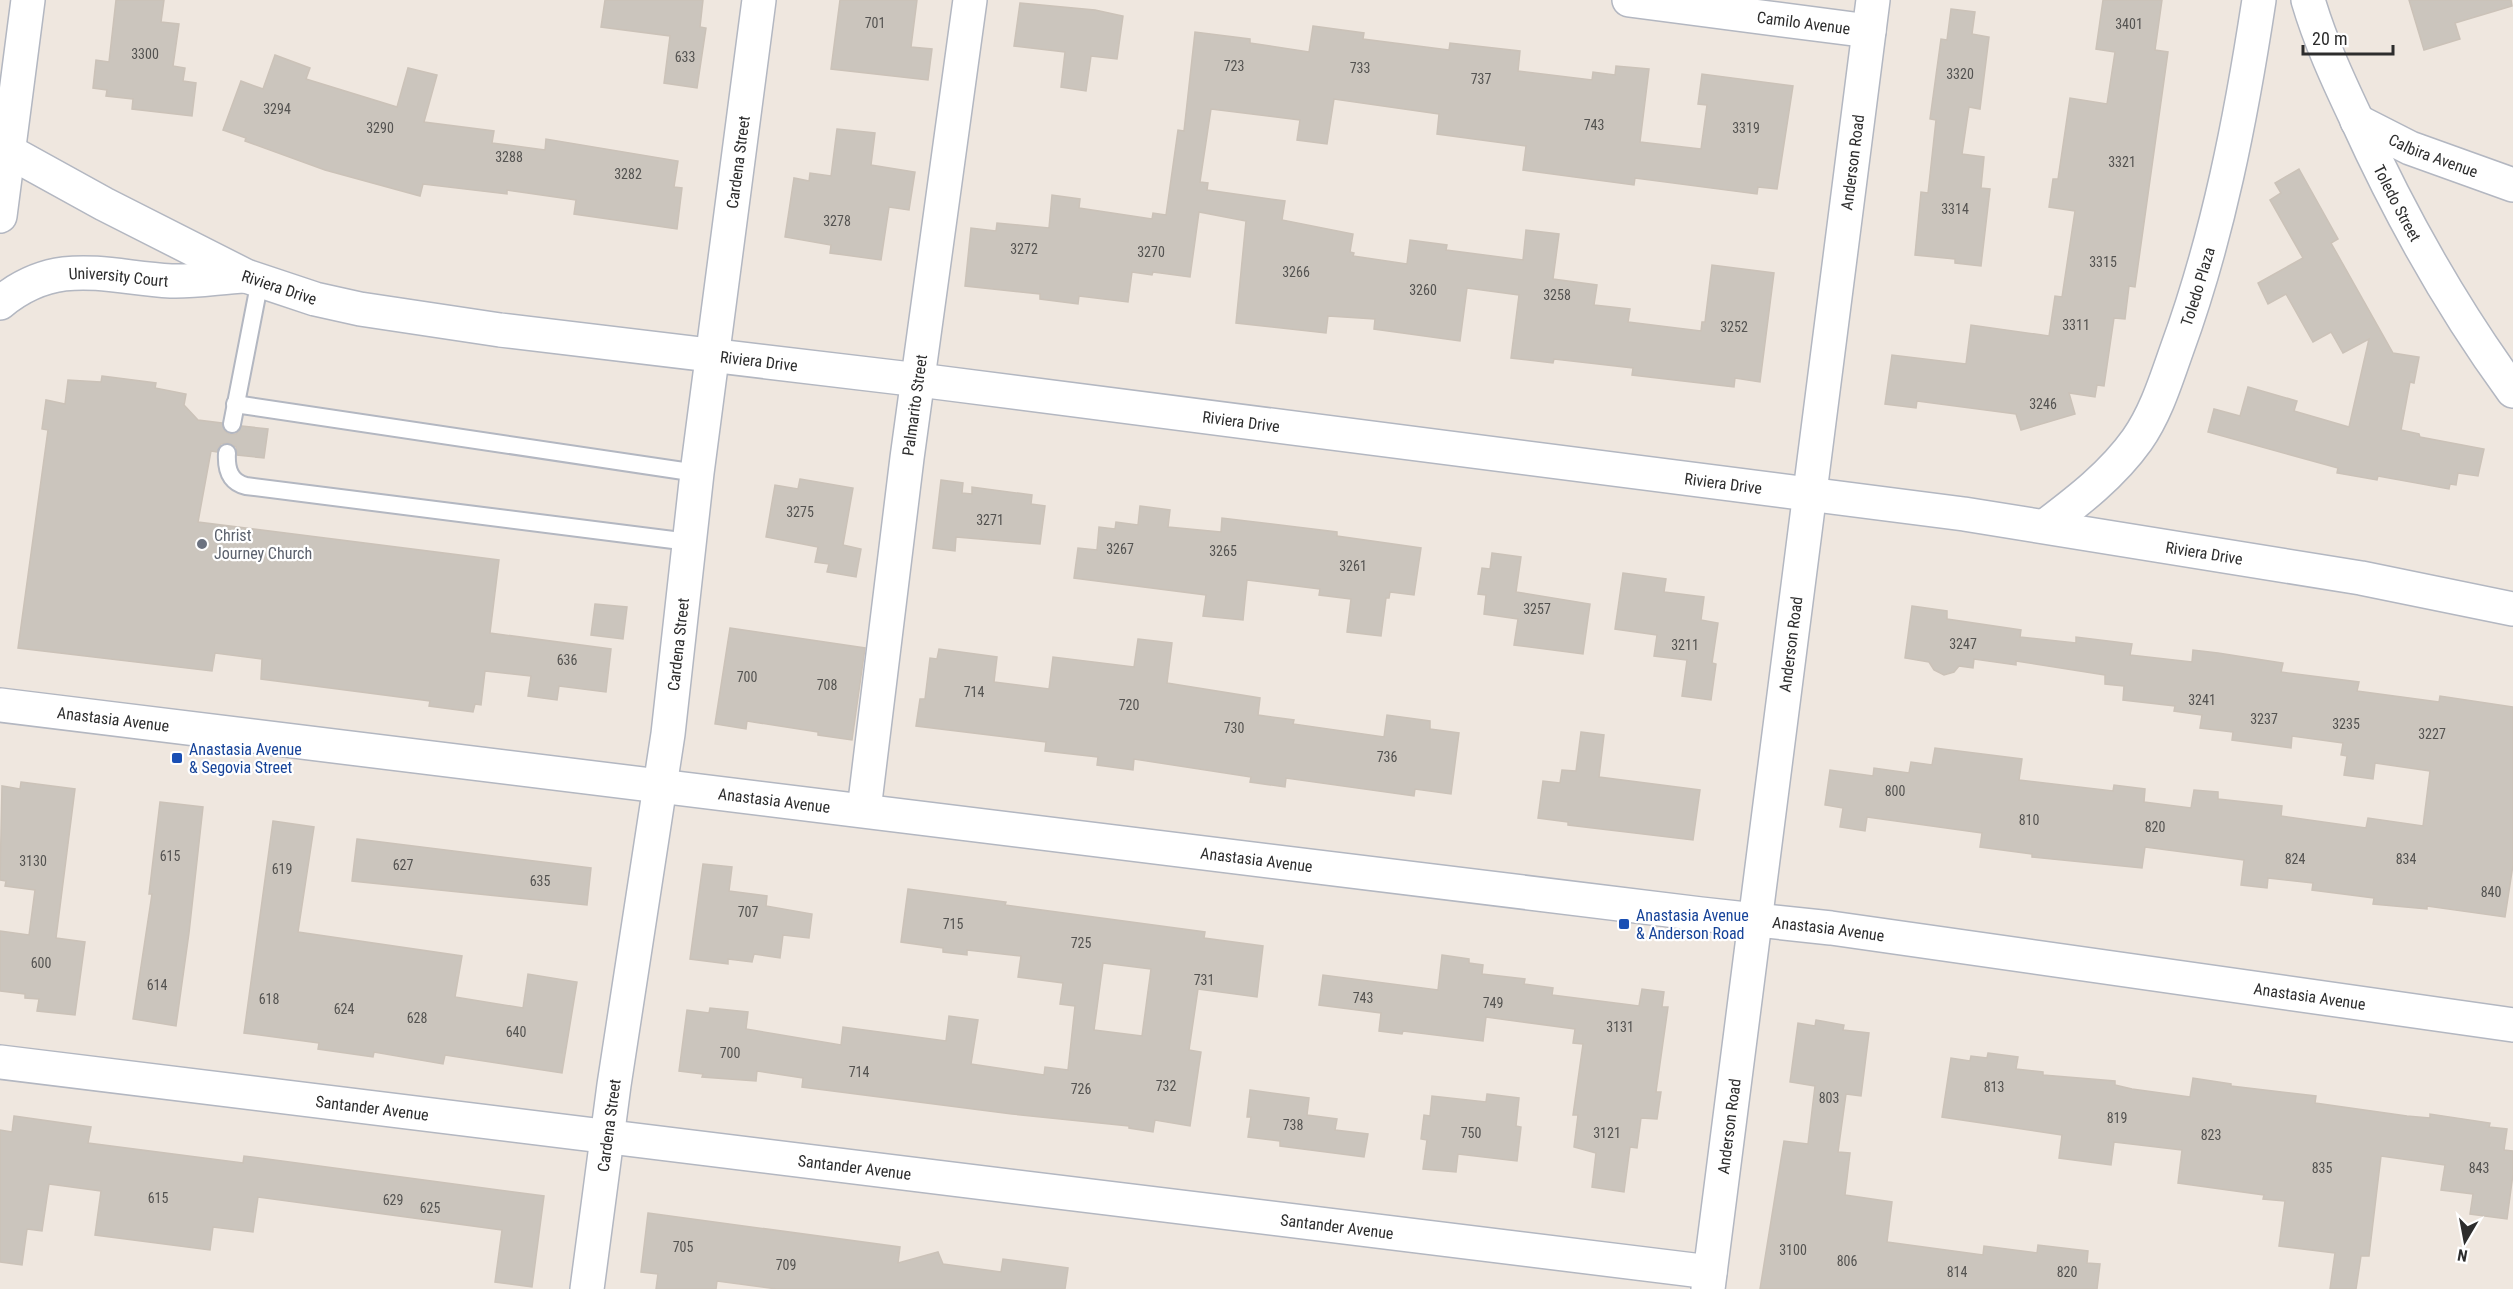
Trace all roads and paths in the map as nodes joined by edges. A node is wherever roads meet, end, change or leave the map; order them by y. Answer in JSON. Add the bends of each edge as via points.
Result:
{"nodes":[{"id":1,"x":28,"y":0,"type":"edge"},
{"id":2,"x":759,"y":0,"type":"edge"},
{"id":3,"x":970,"y":0,"type":"edge"},
{"id":4,"x":1629,"y":0,"type":"edge"},
{"id":5,"x":2259,"y":0,"type":"edge"},
{"id":6,"x":2308,"y":0,"type":"edge"},
{"id":7,"x":1871,"y":15,"type":"edge"},
{"id":8,"x":2357,"y":121,"type":"junction"},
{"id":9,"x":4,"y":149,"type":"edge"},
{"id":10,"x":2513,"y":185,"type":"edge"},
{"id":11,"x":0,"y":216,"type":"edge"},
{"id":12,"x":253,"y":278,"type":"junction"},
{"id":13,"x":0,"y":303,"type":"edge"},
{"id":14,"x":713,"y":354,"type":"junction"},
{"id":15,"x":919,"y":380,"type":"junction"},
{"id":16,"x":2513,"y":391,"type":"edge"},
{"id":17,"x":235,"y":404,"type":"junction"},
{"id":18,"x":232,"y":424,"type":"dead end"},
{"id":19,"x":227,"y":453,"type":"dead end"},
{"id":20,"x":697,"y":473,"type":"junction"},
{"id":21,"x":1809,"y":493,"type":"junction"},
{"id":22,"x":2045,"y":526,"type":"junction"},
{"id":23,"x":689,"y":542,"type":"junction"},
{"id":24,"x":2513,"y":609,"type":"edge"},
{"id":25,"x":0,"y":705,"type":"edge"},
{"id":26,"x":660,"y":784,"type":"junction"},
{"id":27,"x":864,"y":810,"type":"junction"},
{"id":28,"x":1756,"y":919,"type":"junction"},
{"id":29,"x":2513,"y":1025,"type":"edge"},
{"id":30,"x":0,"y":1062,"type":"edge"},
{"id":31,"x":607,"y":1135,"type":"junction"},
{"id":32,"x":1709,"y":1280,"type":"edge"},
{"id":33,"x":587,"y":1289,"type":"edge"}],
"edges":[{"from":1,"to":9,"type":"street"},
{"from":2,"to":14,"type":"street","name":"Cardena Street"},
{"from":3,"to":15,"type":"street","name":"Palmarito Street"},
{"from":4,"to":7,"type":"street","name":"Camilo Avenue"},
{"from":5,"to":22,"type":"street","name":"Toledo Plaza","via":[[2209,252],[2158,401],[2137,440],[2109,473]]},
{"from":6,"to":8,"type":"street","name":"Toledo Street"},
{"from":7,"to":21,"type":"street","name":"Anderson Road"},
{"from":8,"to":10,"type":"street","name":"Calbira Avenue","via":[[2410,148]]},
{"from":8,"to":16,"type":"street","name":"Toledo Street","via":[[2392,197],[2434,272]]},
{"from":9,"to":11,"type":"street"},
{"from":9,"to":12,"type":"street","name":"Riviera Drive"},
{"from":12,"to":13,"type":"street","name":"University Court","via":[[174,281],[52,274],[20,288]]},
{"from":12,"to":14,"type":"street","name":"Riviera Drive","via":[[315,299],[407,316]]},
{"from":12,"to":17,"type":"lane"},
{"from":14,"to":15,"type":"street","name":"Riviera Drive"},
{"from":14,"to":20,"type":"street","name":"Cardena Street"},
{"from":15,"to":21,"type":"street","name":"Riviera Drive"},
{"from":15,"to":27,"type":"street","name":"Palmarito Street"},
{"from":17,"to":18,"type":"lane"},
{"from":17,"to":20,"type":"lane"},
{"from":19,"to":23,"type":"lane","via":[[229,473],[246,486]]},
{"from":20,"to":23,"type":"street","name":"Cardena Street"},
{"from":21,"to":22,"type":"street","name":"Riviera Drive"},
{"from":21,"to":28,"type":"street","name":"Anderson Road"},
{"from":22,"to":24,"type":"street","name":"Riviera Drive","via":[[2361,578]]},
{"from":23,"to":26,"type":"street","name":"Cardena Street"},
{"from":25,"to":26,"type":"street","name":"Anastasia Avenue"},
{"from":26,"to":27,"type":"street","name":"Anastasia Avenue"},
{"from":26,"to":31,"type":"street","name":"Cardena Street"},
{"from":27,"to":28,"type":"street","name":"Anastasia Avenue"},
{"from":28,"to":29,"type":"street","name":"Anastasia Avenue"},
{"from":28,"to":32,"type":"street","name":"Anderson Road"},
{"from":30,"to":31,"type":"street","name":"Santander Avenue"},
{"from":31,"to":32,"type":"street","name":"Santander Avenue"},
{"from":31,"to":33,"type":"street","name":"Cardena Street"}]}
